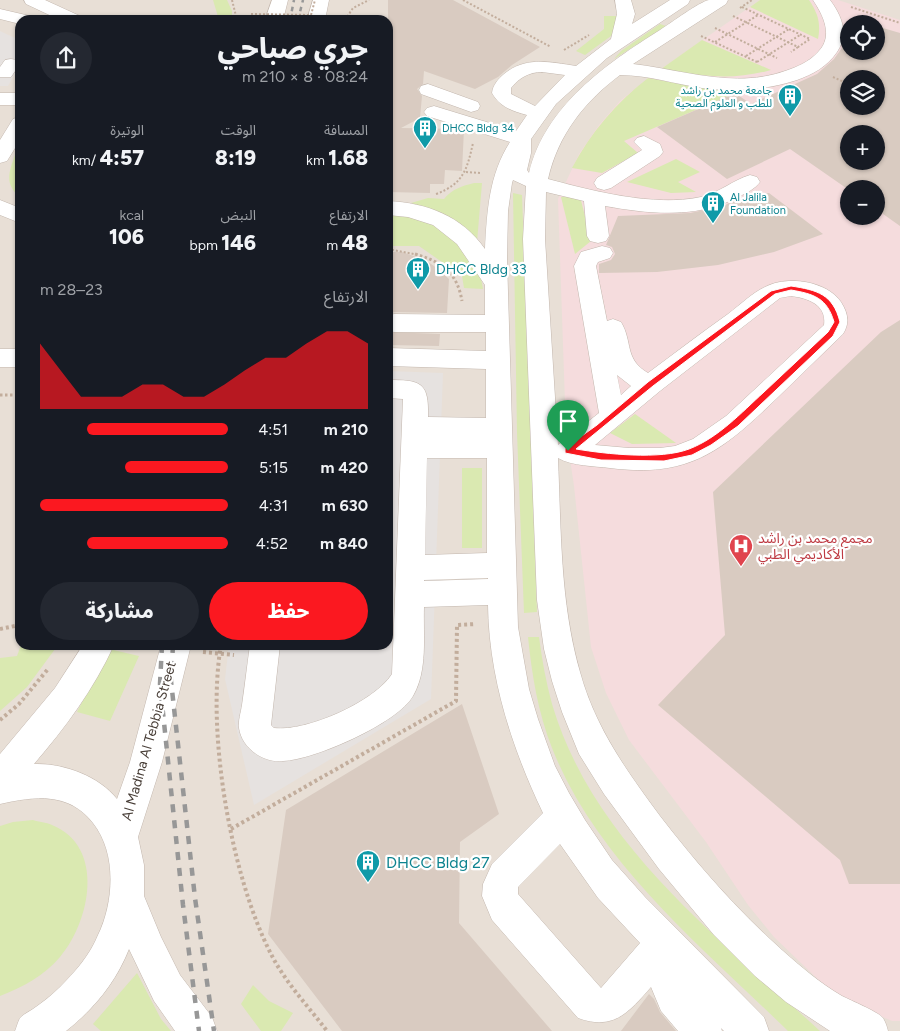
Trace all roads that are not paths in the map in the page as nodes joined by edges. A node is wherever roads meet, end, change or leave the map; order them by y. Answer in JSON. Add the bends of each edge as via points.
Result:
{"nodes":[{"id":1,"x":14,"y":0,"type":"edge"},
{"id":2,"x":280,"y":0,"type":"edge"},
{"id":3,"x":321,"y":0,"type":"edge"},
{"id":4,"x":623,"y":0,"type":"edge"},
{"id":5,"x":821,"y":0,"type":"edge"},
{"id":6,"x":38,"y":3,"type":"edge"},
{"id":7,"x":695,"y":10,"type":"edge"},
{"id":8,"x":9,"y":13,"type":"edge"},
{"id":9,"x":63,"y":15,"type":"edge"},
{"id":10,"x":276,"y":15,"type":"edge"},
{"id":11,"x":317,"y":15,"type":"edge"},
{"id":12,"x":620,"y":39,"type":"junction"},
{"id":13,"x":617,"y":69,"type":"junction"},
{"id":14,"x":581,"y":72,"type":"junction"},
{"id":15,"x":428,"y":90,"type":"dead end"},
{"id":16,"x":0,"y":99,"type":"edge"},
{"id":17,"x":15,"y":100,"type":"edge"},
{"id":18,"x":434,"y":112,"type":"dead end"},
{"id":19,"x":529,"y":127,"type":"junction"},
{"id":20,"x":15,"y":136,"type":"edge"},
{"id":21,"x":644,"y":142,"type":"dead end"},
{"id":22,"x":8,"y":154,"type":"edge"},
{"id":23,"x":538,"y":174,"type":"junction"},
{"id":24,"x":747,"y":180,"type":"dead end"},
{"id":25,"x":599,"y":189,"type":"junction"},
{"id":26,"x":0,"y":207,"type":"edge"},
{"id":27,"x":393,"y":209,"type":"edge"},
{"id":28,"x":15,"y":214,"type":"edge"},
{"id":29,"x":15,"y":219,"type":"edge"},
{"id":30,"x":0,"y":225,"type":"edge"},
{"id":31,"x":600,"y":254,"type":"junction"},
{"id":32,"x":496,"y":284,"type":"junction"},
{"id":33,"x":394,"y":323,"type":"dead end"},
{"id":34,"x":497,"y":324,"type":"junction"},
{"id":35,"x":0,"y":348,"type":"edge"},
{"id":36,"x":15,"y":348,"type":"edge"},
{"id":37,"x":393,"y":350,"type":"edge"},
{"id":38,"x":498,"y":356,"type":"junction"},
{"id":39,"x":393,"y":357,"type":"edge"},
{"id":40,"x":0,"y":358,"type":"edge"},
{"id":41,"x":15,"y":358,"type":"edge"},
{"id":42,"x":651,"y":384,"type":"junction"},
{"id":43,"x":393,"y":389,"type":"edge"},
{"id":44,"x":612,"y":417,"type":"junction"},
{"id":45,"x":415,"y":438,"type":"junction"},
{"id":46,"x":499,"y":438,"type":"junction"},
{"id":47,"x":557,"y":451,"type":"junction"},
{"id":48,"x":502,"y":578,"type":"junction"},
{"id":49,"x":411,"y":581,"type":"junction"},
{"id":50,"x":95,"y":650,"type":"edge"},
{"id":51,"x":175,"y":650,"type":"edge"},
{"id":52,"x":264,"y":652,"type":"edge"},
{"id":53,"x":0,"y":779,"type":"edge"},
{"id":54,"x":0,"y":787,"type":"edge"},
{"id":55,"x":563,"y":817,"type":"junction"},
{"id":56,"x":121,"y":836,"type":"junction"},
{"id":57,"x":128,"y":898,"type":"junction"},
{"id":58,"x":671,"y":950,"type":"junction"},
{"id":59,"x":34,"y":1031,"type":"edge"},
{"id":60,"x":198,"y":1031,"type":"edge"},
{"id":61,"x":703,"y":1031,"type":"edge"},
{"id":62,"x":750,"y":1031,"type":"edge"},
{"id":63,"x":869,"y":1031,"type":"edge"}],
"edges":[{"from":1,"to":8,"type":"street"},
{"from":2,"to":10,"type":"street"},
{"from":3,"to":11,"type":"street"},
{"from":4,"to":12,"type":"street","via":[[626,14]]},
{"from":5,"to":13,"type":"street","via":[[834,22],[834,40],[823,57],[790,76],[760,83],[725,84]]},
{"from":6,"to":8,"type":"street"},
{"from":6,"to":9,"type":"street"},
{"from":7,"to":12,"type":"street"},
{"from":7,"to":13,"type":"street"},
{"from":12,"to":14,"type":"street"},
{"from":13,"to":23,"type":"street","via":[[568,112],[546,149]]},
{"from":14,"to":19,"type":"street","via":[[560,89]]},
{"from":14,"to":19,"type":"street","via":[[530,67],[517,72],[503,85],[501,96]]},
{"from":15,"to":19,"type":"street"},
{"from":16,"to":17,"type":"street"},
{"from":18,"to":19,"type":"street","via":[[477,126]]},
{"from":19,"to":23,"type":"street","via":[[516,172],[523,178]]},
{"from":19,"to":32,"type":"street","via":[[508,164],[498,202]]},
{"from":20,"to":22,"type":"street"},
{"from":21,"to":25,"type":"street","via":[[653,148],[653,152]]},
{"from":23,"to":25,"type":"street"},
{"from":23,"to":47,"type":"street","via":[[534,246]]},
{"from":24,"to":25,"type":"street","via":[[733,193],[692,205],[644,204]]},
{"from":25,"to":31,"type":"street"},
{"from":26,"to":28,"type":"street"},
{"from":27,"to":32,"type":"street","via":[[416,212],[446,223],[468,240]]},
{"from":29,"to":30,"type":"street"},
{"from":31,"to":42,"type":"street","via":[[621,364],[632,376]]},
{"from":31,"to":44,"type":"street","via":[[589,257],[585,266]]},
{"from":32,"to":34,"type":"street"},
{"from":33,"to":34,"type":"street"},
{"from":34,"to":38,"type":"street"},
{"from":35,"to":36,"type":"street"},
{"from":37,"to":38,"type":"street"},
{"from":38,"to":39,"type":"street"},
{"from":38,"to":46,"type":"street"},
{"from":40,"to":41,"type":"street"},
{"from":42,"to":44,"type":"street"},
{"from":42,"to":47,"type":"street","via":[[781,289],[812,292],[828,302],[837,315],[835,328],[830,334],[735,424],[696,449],[664,458]]},
{"from":43,"to":45,"type":"street","via":[[404,389],[416,397]]},
{"from":44,"to":47,"type":"street"},
{"from":45,"to":46,"type":"street"},
{"from":45,"to":49,"type":"street"},
{"from":46,"to":48,"type":"street"},
{"from":47,"to":63,"type":"street","via":[[545,496],[549,581],[554,623],[569,690],[586,734],[665,851],[725,922],[791,982]]},
{"from":48,"to":49,"type":"street"},
{"from":48,"to":55,"type":"street","via":[[508,668],[539,770]]},
{"from":49,"to":52,"type":"street","via":[[407,675],[403,686],[384,703],[340,728],[280,746],[260,738],[255,728],[255,717]]},
{"from":50,"to":53,"type":"street","via":[[74,690]]},
{"from":51,"to":56,"type":"street","name":"Al Madina Al Tebbia Street","via":[[146,762]]},
{"from":54,"to":56,"type":"street","via":[[24,781],[56,782],[83,792],[106,810]]},
{"from":55,"to":58,"type":"street","via":[[591,860],[625,902]]},
{"from":55,"to":58,"type":"street","via":[[504,876],[499,892],[505,907],[596,1008],[611,1005]]},
{"from":56,"to":57,"type":"street","via":[[128,865]]},
{"from":57,"to":59,"type":"street","via":[[117,936],[98,972],[69,1005]]},
{"from":57,"to":60,"type":"street","via":[[167,988]]},
{"from":58,"to":61,"type":"street","via":[[670,990]]},
{"from":58,"to":62,"type":"street"}]}
